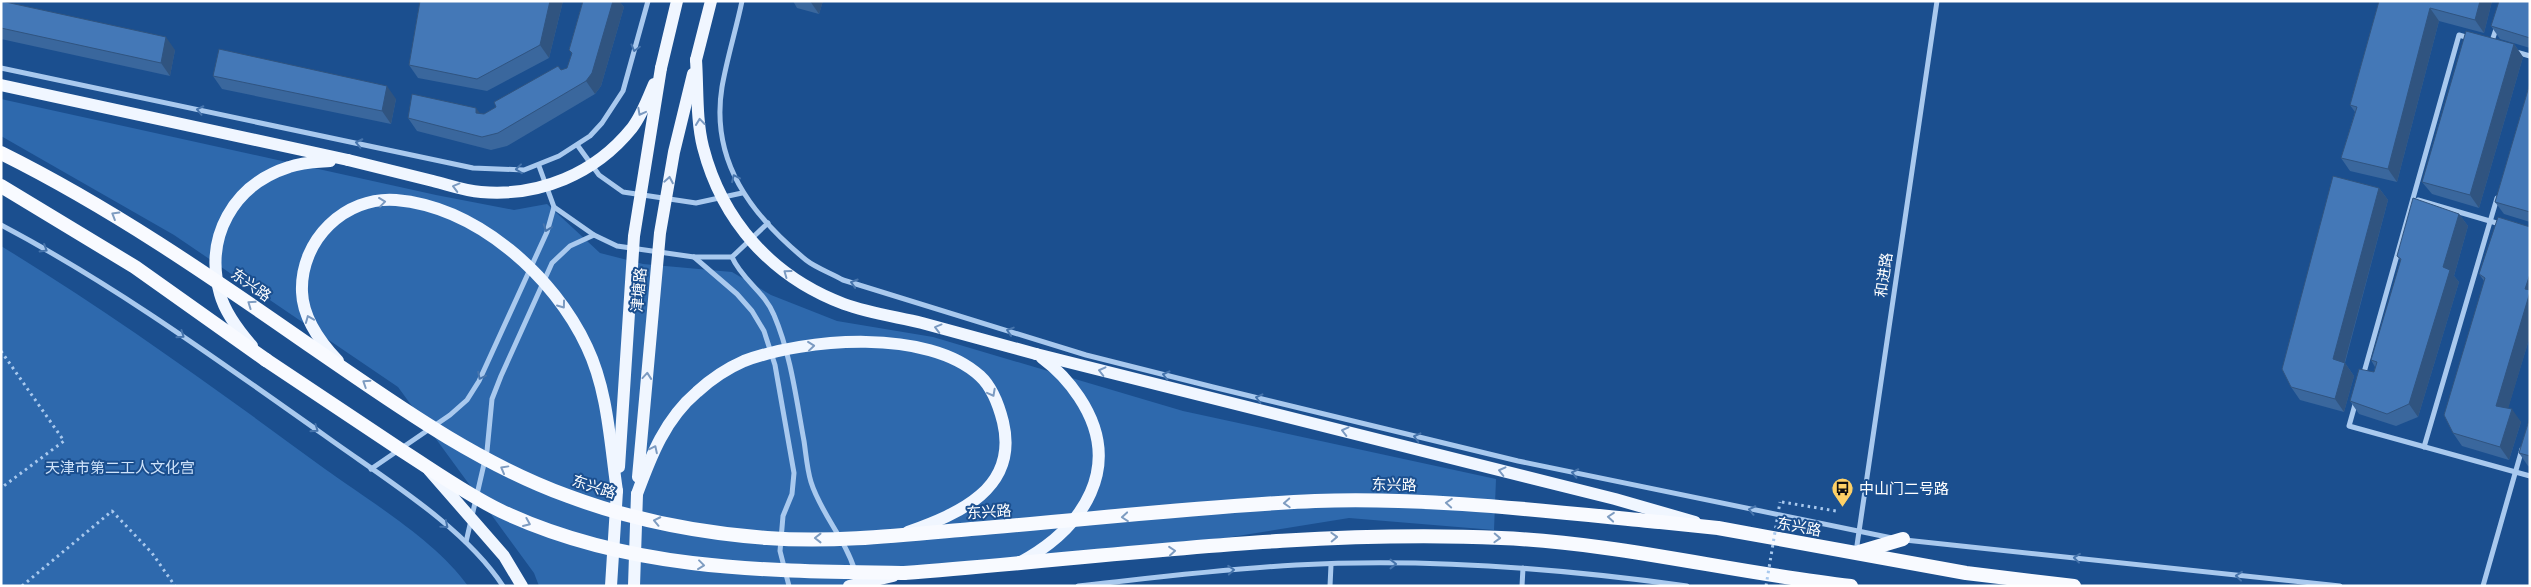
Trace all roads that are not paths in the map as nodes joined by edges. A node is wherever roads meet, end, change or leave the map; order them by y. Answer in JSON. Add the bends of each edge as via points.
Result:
{"nodes":[{"id":1,"x":648,"y":1,"type":"edge"},
{"id":2,"x":677,"y":1,"type":"edge"},
{"id":3,"x":711,"y":1,"type":"edge"},
{"id":4,"x":742,"y":1,"type":"edge"},
{"id":5,"x":1937,"y":1,"type":"edge"},
{"id":6,"x":2499,"y":18,"type":"edge"},
{"id":7,"x":2475,"y":40,"type":"edge"},
{"id":8,"x":2483,"y":42,"type":"edge"},
{"id":9,"x":2491,"y":44,"type":"junction"},
{"id":10,"x":2499,"y":47,"type":"edge"},
{"id":11,"x":2507,"y":49,"type":"edge"},
{"id":12,"x":2530,"y":56,"type":"edge"},
{"id":13,"x":696,"y":60,"type":"junction"},
{"id":14,"x":1,"y":68,"type":"edge"},
{"id":15,"x":661,"y":68,"type":"junction"},
{"id":16,"x":1,"y":85,"type":"edge"},
{"id":17,"x":578,"y":146,"type":"junction"},
{"id":18,"x":1,"y":153,"type":"edge"},
{"id":19,"x":348,"y":160,"type":"junction"},
{"id":20,"x":539,"y":166,"type":"junction"},
{"id":21,"x":1,"y":186,"type":"edge"},
{"id":22,"x":742,"y":193,"type":"junction"},
{"id":23,"x":2498,"y":194,"type":"edge"},
{"id":24,"x":2413,"y":198,"type":"junction"},
{"id":25,"x":554,"y":207,"type":"junction"},
{"id":26,"x":2490,"y":221,"type":"junction"},
{"id":27,"x":768,"y":223,"type":"junction"},
{"id":28,"x":1,"y":225,"type":"edge"},
{"id":29,"x":2506,"y":226,"type":"edge"},
{"id":30,"x":594,"y":235,"type":"junction"},
{"id":31,"x":694,"y":257,"type":"junction"},
{"id":32,"x":732,"y":257,"type":"junction"},
{"id":33,"x":1036,"y":354,"type":"junction"},
{"id":34,"x":266,"y":360,"type":"junction"},
{"id":35,"x":348,"y":372,"type":"junction"},
{"id":36,"x":2362,"y":378,"type":"edge"},
{"id":37,"x":2357,"y":397,"type":"edge"},
{"id":38,"x":2525,"y":439,"type":"edge"},
{"id":39,"x":2424,"y":447,"type":"junction"},
{"id":40,"x":424,"y":465,"type":"junction"},
{"id":41,"x":371,"y":469,"type":"junction"},
{"id":42,"x":2515,"y":472,"type":"junction"},
{"id":43,"x":2530,"y":476,"type":"edge"},
{"id":44,"x":617,"y":491,"type":"junction"},
{"id":45,"x":637,"y":494,"type":"junction"},
{"id":46,"x":1718,"y":528,"type":"junction"},
{"id":47,"x":1859,"y":532,"type":"junction"},
{"id":48,"x":902,"y":535,"type":"junction"},
{"id":49,"x":1902,"y":539,"type":"junction"},
{"id":50,"x":466,"y":542,"type":"junction"},
{"id":51,"x":1856,"y":553,"type":"junction"},
{"id":52,"x":1331,"y":564,"type":"junction"},
{"id":53,"x":1016,"y":565,"type":"junction"},
{"id":54,"x":1523,"y":568,"type":"junction"},
{"id":55,"x":904,"y":573,"type":"junction"},
{"id":56,"x":503,"y":586,"type":"edge"},
{"id":57,"x":522,"y":586,"type":"edge"},
{"id":58,"x":611,"y":586,"type":"edge"},
{"id":59,"x":634,"y":586,"type":"edge"},
{"id":60,"x":789,"y":586,"type":"edge"},
{"id":61,"x":849,"y":586,"type":"edge"},
{"id":62,"x":860,"y":586,"type":"edge"},
{"id":63,"x":1078,"y":586,"type":"edge"},
{"id":64,"x":1330,"y":586,"type":"edge"},
{"id":65,"x":1522,"y":586,"type":"edge"},
{"id":66,"x":1687,"y":586,"type":"edge"},
{"id":67,"x":1851,"y":586,"type":"edge"},
{"id":68,"x":2074,"y":586,"type":"edge"},
{"id":69,"x":2340,"y":586,"type":"edge"},
{"id":70,"x":2483,"y":586,"type":"edge"}],
"edges":[{"from":1,"to":17,"type":"street","one_way":true,"via":[[623,91],[602,123]]},
{"from":2,"to":15,"type":"main road","name":"津塘路"},
{"from":3,"to":13,"type":"main road","name":"津塘路"},
{"from":22,"to":4,"type":"street","one_way":true,"via":[[722,140],[720,117],[722,88]]},
{"from":5,"to":47,"type":"street","name":"和进路"},
{"from":6,"to":9,"type":"street"},
{"from":7,"to":24,"type":"street","via":[[2459,35]]},
{"from":8,"to":9,"type":"street"},
{"from":9,"to":10,"type":"street"},
{"from":11,"to":12,"type":"street"},
{"from":33,"to":13,"type":"main road","one_way":true,"bridge":true,"via":[[845,305],[805,286],[777,266],[749,240],[730,214],[713,177],[703,145]]},
{"from":45,"to":13,"type":"main road","name":"津塘路","one_way":true,"bridge":true,"via":[[660,233],[674,152]]},
{"from":20,"to":14,"type":"street","one_way":true,"via":[[524,170],[473,168]]},
{"from":15,"to":19,"type":"main road","one_way":true,"bridge":true,"via":[[633,126],[618,143],[587,167],[543,188],[522,192],[480,192]]},
{"from":15,"to":44,"type":"main road","name":"津塘路","bridge":true,"via":[[634,236]]},
{"from":16,"to":19,"type":"main road"},
{"from":17,"to":20,"type":"street"},
{"from":17,"to":22,"type":"street","via":[[599,175],[623,192],[696,203]]},
{"from":35,"to":18,"type":"highway","name":"东兴路","one_way":true,"bridge":true,"via":[[148,235]]},
{"from":19,"to":34,"type":"main road","via":[[289,167],[260,181],[226,215],[219,236],[216,266],[220,295],[240,332]]},
{"from":20,"to":25,"type":"street"},
{"from":21,"to":34,"type":"highway","via":[[135,267]]},
{"from":22,"to":27,"type":"street"},
{"from":23,"to":26,"type":"street"},
{"from":24,"to":26,"type":"street"},
{"from":24,"to":36,"type":"street"},
{"from":25,"to":30,"type":"street"},
{"from":25,"to":41,"type":"street","one_way":true,"via":[[547,232],[480,381],[467,400]]},
{"from":26,"to":29,"type":"street"},
{"from":26,"to":39,"type":"street"},
{"from":27,"to":32,"type":"street"},
{"from":47,"to":27,"type":"street","one_way":true,"via":[[1518,461],[1086,355],[843,280],[807,261]]},
{"from":28,"to":41,"type":"street","one_way":true,"via":[[140,307]]},
{"from":30,"to":31,"type":"street","via":[[617,246]]},
{"from":30,"to":50,"type":"street","via":[[570,246],[552,263],[501,376],[492,399],[486,452]]},
{"from":31,"to":32,"type":"street"},
{"from":31,"to":60,"type":"street","via":[[752,311],[764,331],[775,365],[794,473],[792,494],[783,516],[780,551]]},
{"from":32,"to":62,"type":"street","via":[[738,270],[767,300],[783,335],[811,482],[850,554]]},
{"from":46,"to":33,"type":"main road","one_way":true,"via":[[1606,496]]},
{"from":33,"to":53,"type":"main road","via":[[1059,372],[1091,418],[1098,446],[1097,469],[1090,495],[1082,509],[1054,542]]},
{"from":34,"to":40,"type":"highway","bridge":true},
{"from":35,"to":44,"type":"main road","one_way":true,"bridge":true,"via":[[315,333],[302,292],[304,271],[318,237],[328,224],[344,213],[360,205],[378,202],[395,200],[454,216],[522,261],[558,299],[574,322],[597,373],[605,405]]},
{"from":48,"to":35,"type":"highway","name":"东兴路","one_way":true,"bridge":true,"via":[[772,538],[714,533],[626,515],[569,497],[512,473]]},
{"from":37,"to":39,"type":"street","via":[[2349,426]]},
{"from":38,"to":42,"type":"street"},
{"from":39,"to":42,"type":"street"},
{"from":40,"to":55,"type":"highway","one_way":true,"bridge":true,"via":[[507,514],[590,545],[630,554],[756,570]]},
{"from":40,"to":57,"type":"main road","bridge":true,"via":[[504,556]]},
{"from":41,"to":50,"type":"street","one_way":true},
{"from":42,"to":43,"type":"street"},
{"from":42,"to":70,"type":"street"},
{"from":44,"to":58,"type":"main road","name":"津塘路"},
{"from":45,"to":48,"type":"main road","one_way":true,"bridge":true,"via":[[662,432],[697,391],[724,372],[761,356],[806,346],[902,345],[946,355],[980,376],[992,390],[1006,441],[999,472],[980,497],[952,515]]},
{"from":45,"to":59,"type":"main road","name":"津塘路"},
{"from":46,"to":48,"type":"highway","name":"东兴路","one_way":true,"bridge":true,"via":[[1432,502],[1318,501]]},
{"from":46,"to":51,"type":"highway","name":"东兴路"},
{"from":47,"to":49,"type":"street"},
{"from":47,"to":51,"type":"street","name":"和进路"},
{"from":49,"to":51,"type":"highway"},
{"from":69,"to":49,"type":"street","one_way":true},
{"from":50,"to":56,"type":"street"},
{"from":51,"to":68,"type":"highway","name":"东兴路","via":[[1966,573]]},
{"from":52,"to":54,"type":"street","one_way":true},
{"from":63,"to":52,"type":"street","one_way":true,"via":[[1213,571]]},
{"from":52,"to":64,"type":"street"},
{"from":53,"to":55,"type":"highway"},
{"from":53,"to":67,"type":"highway","one_way":true,"via":[[1320,537],[1503,538],[1594,546]]},
{"from":54,"to":65,"type":"street"},
{"from":54,"to":66,"type":"street"},
{"from":55,"to":61,"type":"main road","bridge":true}]}
